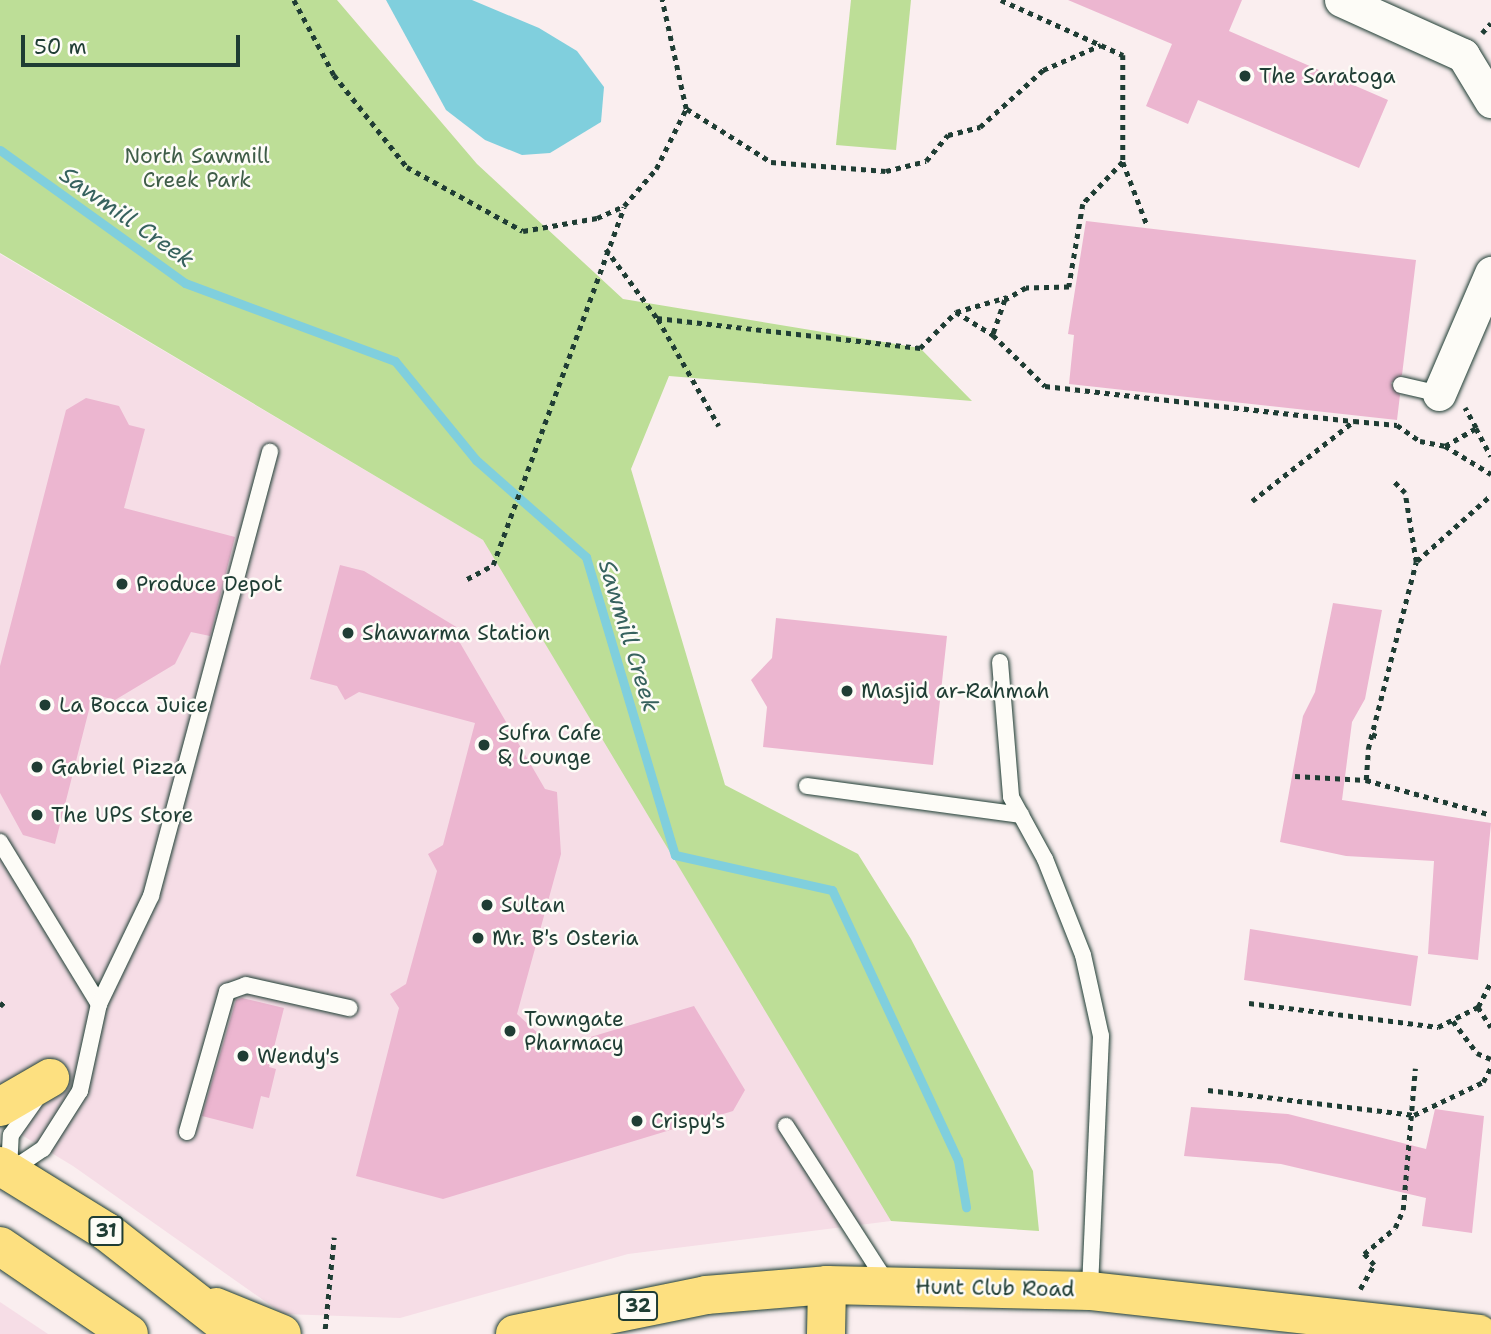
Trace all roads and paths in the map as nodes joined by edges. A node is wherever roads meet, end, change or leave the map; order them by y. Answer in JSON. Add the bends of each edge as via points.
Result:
{"nodes":[{"id":1,"x":294,"y":0,"type":"edge"},
{"id":2,"x":662,"y":0,"type":"edge"},
{"id":3,"x":1001,"y":0,"type":"edge"},
{"id":4,"x":1341,"y":0,"type":"edge"},
{"id":5,"x":1101,"y":45,"type":"junction"},
{"id":6,"x":1491,"y":101,"type":"edge"},
{"id":7,"x":686,"y":108,"type":"junction"},
{"id":8,"x":1123,"y":162,"type":"junction"},
{"id":9,"x":624,"y":206,"type":"junction"},
{"id":10,"x":1147,"y":225,"type":"dead end"},
{"id":11,"x":606,"y":249,"type":"junction"},
{"id":12,"x":1491,"y":273,"type":"edge"},
{"id":13,"x":1014,"y":295,"type":"junction"},
{"id":14,"x":956,"y":312,"type":"junction"},
{"id":15,"x":657,"y":318,"type":"junction"},
{"id":16,"x":993,"y":335,"type":"junction"},
{"id":17,"x":1401,"y":385,"type":"dead end"},
{"id":18,"x":1439,"y":394,"type":"joint"},
{"id":19,"x":1354,"y":421,"type":"junction"},
{"id":20,"x":1397,"y":425,"type":"dead end"},
{"id":21,"x":719,"y":426,"type":"dead end"},
{"id":22,"x":1476,"y":428,"type":"dead end"},
{"id":23,"x":1446,"y":446,"type":"dead end"},
{"id":24,"x":270,"y":452,"type":"dead end"},
{"id":25,"x":1491,"y":456,"type":"edge"},
{"id":26,"x":1491,"y":474,"type":"edge"},
{"id":27,"x":1392,"y":480,"type":"dead end"},
{"id":28,"x":1491,"y":495,"type":"edge"},
{"id":29,"x":1252,"y":501,"type":"dead end"},
{"id":30,"x":1416,"y":562,"type":"junction"},
{"id":31,"x":467,"y":579,"type":"dead end"},
{"id":32,"x":1000,"y":662,"type":"dead end"},
{"id":33,"x":1372,"y":734,"type":"junction"},
{"id":34,"x":1379,"y":737,"type":"dead end"},
{"id":35,"x":1295,"y":776,"type":"dead end"},
{"id":36,"x":1366,"y":780,"type":"junction"},
{"id":37,"x":807,"y":786,"type":"dead end"},
{"id":38,"x":1491,"y":814,"type":"edge"},
{"id":39,"x":1021,"y":815,"type":"junction"},
{"id":40,"x":0,"y":842,"type":"edge"},
{"id":41,"x":1491,"y":982,"type":"edge"},
{"id":42,"x":5,"y":1001,"type":"dead end"},
{"id":43,"x":1249,"y":1003,"type":"dead end"},
{"id":44,"x":99,"y":1004,"type":"junction"},
{"id":45,"x":0,"y":1006,"type":"edge"},
{"id":46,"x":1478,"y":1007,"type":"junction"},
{"id":47,"x":349,"y":1008,"type":"dead end"},
{"id":48,"x":1453,"y":1020,"type":"junction"},
{"id":49,"x":1491,"y":1027,"type":"edge"},
{"id":50,"x":84,"y":1053,"type":"junction"},
{"id":51,"x":1491,"y":1059,"type":"edge"},
{"id":52,"x":1491,"y":1067,"type":"edge"},
{"id":53,"x":1415,"y":1069,"type":"dead end"},
{"id":54,"x":50,"y":1077,"type":"junction"},
{"id":55,"x":1208,"y":1090,"type":"dead end"},
{"id":56,"x":0,"y":1107,"type":"edge"},
{"id":57,"x":1414,"y":1115,"type":"junction"},
{"id":58,"x":786,"y":1126,"type":"dead end"},
{"id":59,"x":187,"y":1132,"type":"dead end"},
{"id":60,"x":3,"y":1174,"type":"edge"},
{"id":61,"x":334,"y":1237,"type":"dead end"},
{"id":62,"x":0,"y":1246,"type":"edge"},
{"id":63,"x":45,"y":1273,"type":"junction"},
{"id":64,"x":827,"y":1285,"type":"junction"},
{"id":65,"x":890,"y":1286,"type":"junction"},
{"id":66,"x":1090,"y":1291,"type":"junction"},
{"id":67,"x":197,"y":1299,"type":"junction"},
{"id":68,"x":1355,"y":1321,"type":"junction"},
{"id":69,"x":325,"y":1329,"type":"dead end"},
{"id":70,"x":87,"y":1334,"type":"edge"},
{"id":71,"x":129,"y":1334,"type":"edge"},
{"id":72,"x":237,"y":1334,"type":"edge"},
{"id":73,"x":282,"y":1334,"type":"edge"},
{"id":74,"x":514,"y":1334,"type":"edge"},
{"id":75,"x":826,"y":1334,"type":"edge"},
{"id":76,"x":1479,"y":1334,"type":"edge"}],
"edges":[{"from":1,"to":9,"type":"path","via":[[334,75],[407,167],[523,231],[597,218]]},
{"from":2,"to":7,"type":"path"},
{"from":3,"to":5,"type":"path"},
{"from":4,"to":6,"type":"street","via":[[1463,55]]},
{"from":5,"to":7,"type":"path","via":[[1043,70],[980,127],[948,135],[926,161],[886,171],[771,162]]},
{"from":5,"to":8,"type":"path","via":[[1123,55]]},
{"from":7,"to":9,"type":"path","via":[[656,169]]},
{"from":8,"to":10,"type":"path"},
{"from":8,"to":13,"type":"path","via":[[1083,204],[1069,287],[1026,288]]},
{"from":9,"to":11,"type":"path"},
{"from":11,"to":15,"type":"path"},
{"from":11,"to":31,"type":"path","via":[[493,565]]},
{"from":12,"to":18,"type":"street"},
{"from":13,"to":14,"type":"path"},
{"from":13,"to":16,"type":"path","via":[[1005,300]]},
{"from":14,"to":15,"type":"path","via":[[919,348]]},
{"from":14,"to":16,"type":"path"},
{"from":15,"to":21,"type":"path"},
{"from":16,"to":19,"type":"path","via":[[1045,386]]},
{"from":17,"to":18,"type":"lane"},
{"from":19,"to":20,"type":"path"},
{"from":19,"to":29,"type":"path"},
{"from":22,"to":25,"type":"path"},
{"from":23,"to":26,"type":"path"},
{"from":24,"to":44,"type":"lane","via":[[151,896]]},
{"from":27,"to":30,"type":"path","via":[[1405,493]]},
{"from":28,"to":30,"type":"path"},
{"from":30,"to":33,"type":"path"},
{"from":32,"to":39,"type":"lane","via":[[1010,788]]},
{"from":33,"to":34,"type":"path"},
{"from":33,"to":36,"type":"path"},
{"from":35,"to":36,"type":"path"},
{"from":36,"to":38,"type":"path"},
{"from":37,"to":39,"type":"lane"},
{"from":39,"to":66,"type":"lane","via":[[1083,955],[1101,1036]]},
{"from":40,"to":44,"type":"lane"},
{"from":41,"to":46,"type":"path"},
{"from":42,"to":45,"type":"path"},
{"from":43,"to":48,"type":"path","via":[[1438,1027]]},
{"from":44,"to":50,"type":"lane"},
{"from":46,"to":48,"type":"path"},
{"from":46,"to":49,"type":"path"},
{"from":47,"to":59,"type":"lane","via":[[246,985],[232,988],[222,996]]},
{"from":48,"to":51,"type":"path","via":[[1477,1053]]},
{"from":50,"to":54,"type":"lane"},
{"from":50,"to":60,"type":"lane","via":[[80,1091],[43,1149]]},
{"from":52,"to":57,"type":"path","via":[[1483,1082]]},
{"from":53,"to":57,"type":"path"},
{"from":54,"to":56,"type":"main road"},
{"from":54,"to":60,"type":"lane","via":[[11,1135]]},
{"from":55,"to":57,"type":"path"},
{"from":57,"to":68,"type":"path","via":[[1403,1210],[1395,1228],[1364,1254],[1374,1265],[1361,1283]]},
{"from":58,"to":65,"type":"lane"},
{"from":60,"to":67,"type":"main road","number":"31","via":[[107,1231]]},
{"from":61,"to":69,"type":"path"},
{"from":62,"to":63,"type":"main road"},
{"from":63,"to":70,"type":"main road"},
{"from":63,"to":71,"type":"main road"},
{"from":64,"to":65,"type":"main road","name":"Hunt Club Road","number":"32"},
{"from":64,"to":74,"type":"main road","name":"Hunt Club Road","number":"32","via":[[706,1295]]},
{"from":64,"to":75,"type":"main road"},
{"from":65,"to":66,"type":"main road","name":"Hunt Club Road","number":"32"},
{"from":66,"to":68,"type":"main road","name":"Hunt Club Road","number":"32"},
{"from":67,"to":72,"type":"main road","number":"31"},
{"from":67,"to":73,"type":"main road"},
{"from":68,"to":76,"type":"main road","name":"Hunt Club Road","number":"32"}]}
